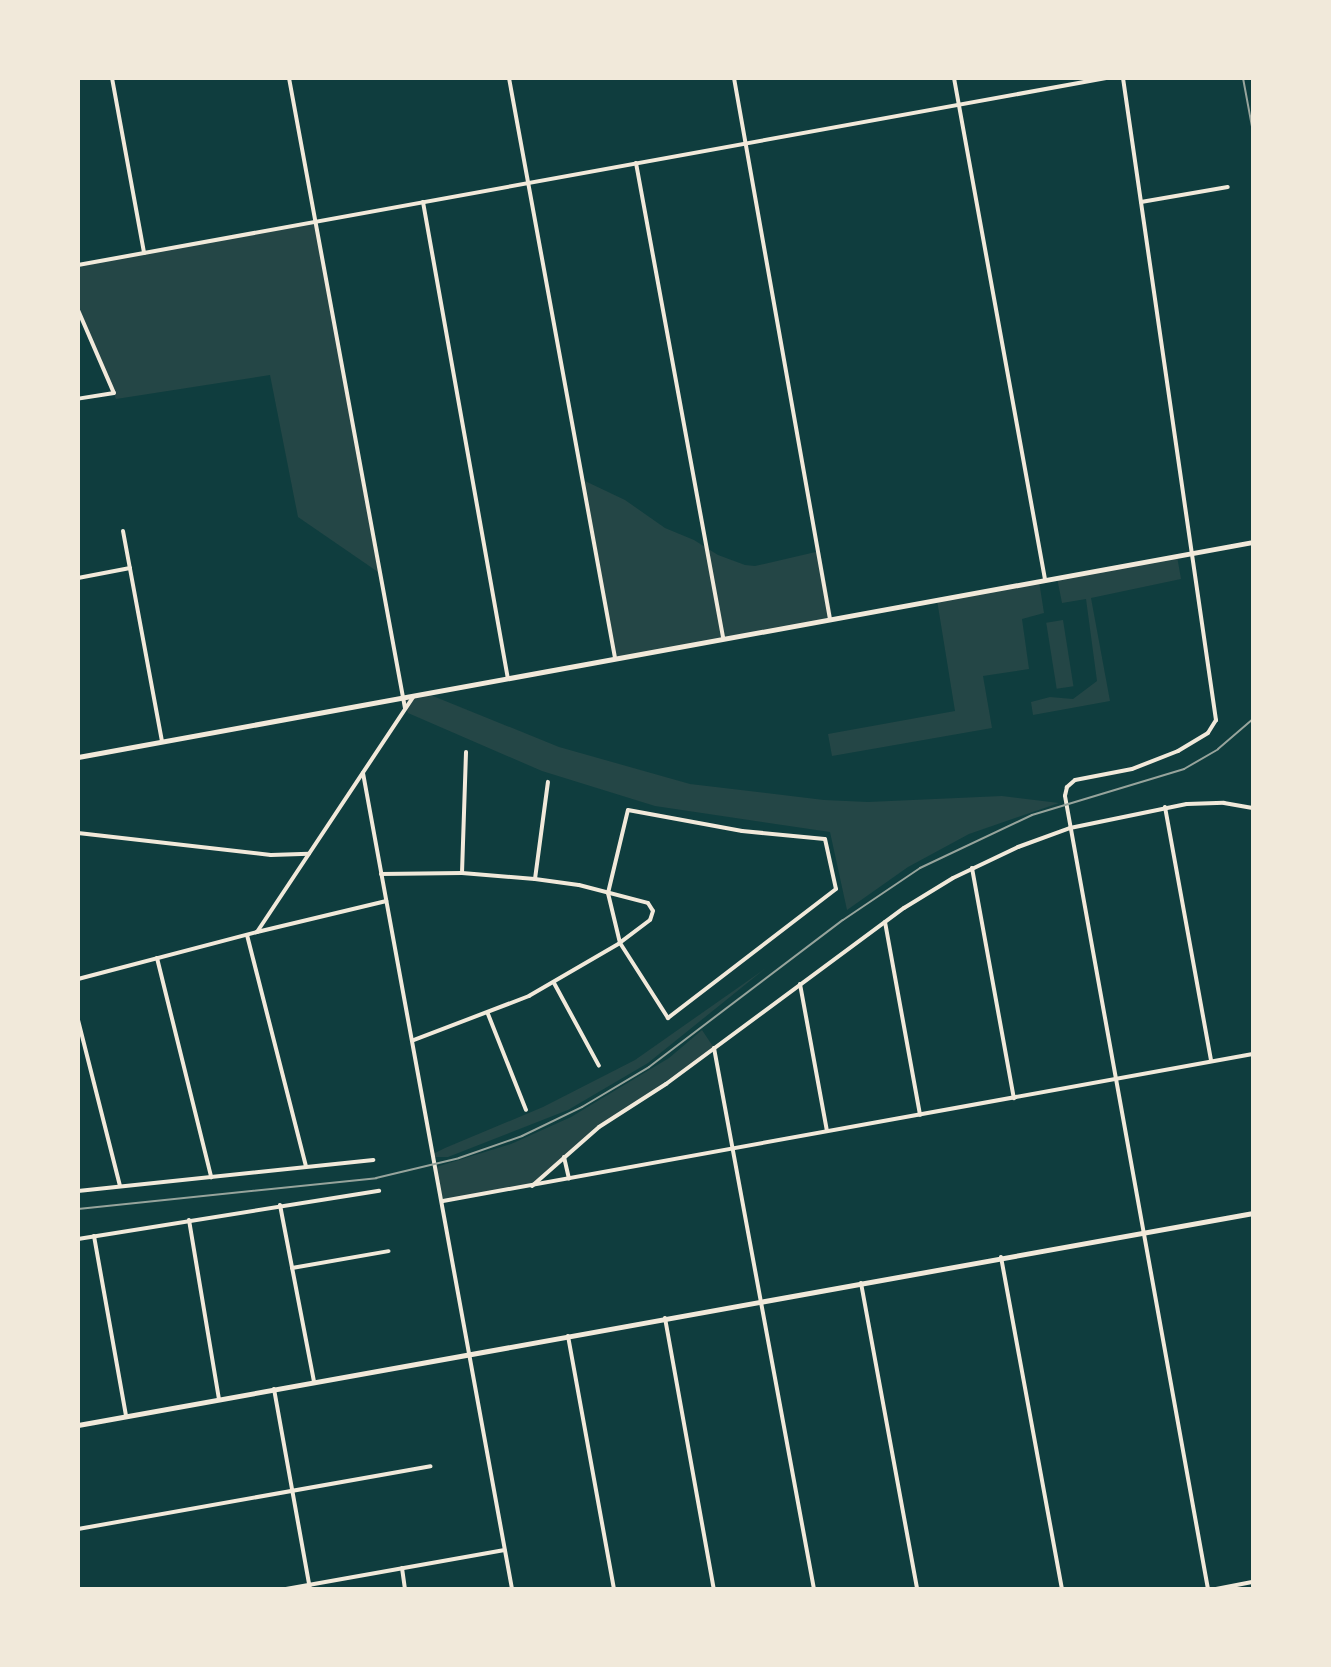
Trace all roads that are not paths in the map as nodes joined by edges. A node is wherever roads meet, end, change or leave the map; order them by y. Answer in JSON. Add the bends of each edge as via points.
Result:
{"nodes":[{"id":1,"x":112,"y":78,"type":"edge"},
{"id":2,"x":289,"y":78,"type":"edge"},
{"id":3,"x":509,"y":78,"type":"edge"},
{"id":4,"x":734,"y":78,"type":"edge"},
{"id":5,"x":954,"y":78,"type":"edge"},
{"id":6,"x":1106,"y":78,"type":"edge"},
{"id":7,"x":1123,"y":78,"type":"edge"},
{"id":8,"x":959,"y":105,"type":"junction"},
{"id":9,"x":745,"y":144,"type":"junction"},
{"id":10,"x":636,"y":163,"type":"junction"},
{"id":11,"x":529,"y":183,"type":"junction"},
{"id":12,"x":1228,"y":187,"type":"dead end"},
{"id":13,"x":423,"y":202,"type":"junction"},
{"id":14,"x":1141,"y":202,"type":"junction"},
{"id":15,"x":315,"y":222,"type":"junction"},
{"id":16,"x":144,"y":253,"type":"junction"},
{"id":17,"x":78,"y":265,"type":"edge"},
{"id":18,"x":78,"y":310,"type":"edge"},
{"id":19,"x":78,"y":399,"type":"edge"},
{"id":20,"x":123,"y":531,"type":"dead end"},
{"id":21,"x":1253,"y":542,"type":"edge"},
{"id":22,"x":1191,"y":554,"type":"junction"},
{"id":23,"x":130,"y":568,"type":"junction"},
{"id":24,"x":78,"y":578,"type":"edge"},
{"id":25,"x":1046,"y":580,"type":"junction"},
{"id":26,"x":830,"y":619,"type":"junction"},
{"id":27,"x":723,"y":638,"type":"junction"},
{"id":28,"x":615,"y":658,"type":"junction"},
{"id":29,"x":508,"y":677,"type":"junction"},
{"id":30,"x":414,"y":695,"type":"junction"},
{"id":31,"x":403,"y":697,"type":"junction"},
{"id":32,"x":405,"y":708,"type":"junction"},
{"id":33,"x":162,"y":741,"type":"junction"},
{"id":34,"x":466,"y":752,"type":"dead end"},
{"id":35,"x":78,"y":757,"type":"edge"},
{"id":36,"x":363,"y":773,"type":"junction"},
{"id":37,"x":548,"y":782,"type":"dead end"},
{"id":38,"x":1165,"y":807,"type":"junction"},
{"id":39,"x":1253,"y":808,"type":"edge"},
{"id":40,"x":1070,"y":828,"type":"junction"},
{"id":41,"x":78,"y":833,"type":"edge"},
{"id":42,"x":309,"y":854,"type":"junction"},
{"id":43,"x":972,"y":868,"type":"junction"},
{"id":44,"x":462,"y":873,"type":"junction"},
{"id":45,"x":381,"y":874,"type":"junction"},
{"id":46,"x":535,"y":879,"type":"junction"},
{"id":47,"x":608,"y":893,"type":"junction"},
{"id":48,"x":386,"y":901,"type":"junction"},
{"id":49,"x":885,"y":922,"type":"junction"},
{"id":50,"x":257,"y":932,"type":"junction"},
{"id":51,"x":247,"y":935,"type":"junction"},
{"id":52,"x":620,"y":943,"type":"junction"},
{"id":53,"x":157,"y":958,"type":"junction"},
{"id":54,"x":78,"y":979,"type":"edge"},
{"id":55,"x":554,"y":983,"type":"junction"},
{"id":56,"x":800,"y":984,"type":"junction"},
{"id":57,"x":488,"y":1014,"type":"junction"},
{"id":58,"x":78,"y":1020,"type":"edge"},
{"id":59,"x":414,"y":1040,"type":"junction"},
{"id":60,"x":714,"y":1048,"type":"junction"},
{"id":61,"x":1253,"y":1054,"type":"edge"},
{"id":62,"x":1211,"y":1061,"type":"junction"},
{"id":63,"x":599,"y":1066,"type":"dead end"},
{"id":64,"x":1114,"y":1079,"type":"junction"},
{"id":65,"x":1014,"y":1098,"type":"junction"},
{"id":66,"x":526,"y":1110,"type":"dead end"},
{"id":67,"x":920,"y":1115,"type":"junction"},
{"id":68,"x":827,"y":1132,"type":"junction"},
{"id":69,"x":733,"y":1149,"type":"junction"},
{"id":70,"x":564,"y":1157,"type":"junction"},
{"id":71,"x":373,"y":1160,"type":"dead end"},
{"id":72,"x":306,"y":1167,"type":"junction"},
{"id":73,"x":211,"y":1177,"type":"junction"},
{"id":74,"x":569,"y":1178,"type":"junction"},
{"id":75,"x":120,"y":1186,"type":"junction"},
{"id":76,"x":532,"y":1186,"type":"junction"},
{"id":77,"x":78,"y":1191,"type":"edge"},
{"id":78,"x":379,"y":1191,"type":"dead end"},
{"id":79,"x":443,"y":1201,"type":"junction"},
{"id":80,"x":280,"y":1205,"type":"junction"},
{"id":81,"x":1253,"y":1213,"type":"edge"},
{"id":82,"x":189,"y":1220,"type":"junction"},
{"id":83,"x":1142,"y":1232,"type":"junction"},
{"id":84,"x":94,"y":1236,"type":"junction"},
{"id":85,"x":78,"y":1239,"type":"edge"},
{"id":86,"x":389,"y":1251,"type":"dead end"},
{"id":87,"x":1001,"y":1257,"type":"junction"},
{"id":88,"x":292,"y":1268,"type":"junction"},
{"id":89,"x":861,"y":1283,"type":"junction"},
{"id":90,"x":761,"y":1301,"type":"junction"},
{"id":91,"x":665,"y":1318,"type":"junction"},
{"id":92,"x":568,"y":1336,"type":"junction"},
{"id":93,"x":469,"y":1354,"type":"junction"},
{"id":94,"x":314,"y":1382,"type":"junction"},
{"id":95,"x":274,"y":1389,"type":"junction"},
{"id":96,"x":219,"y":1399,"type":"junction"},
{"id":97,"x":126,"y":1416,"type":"junction"},
{"id":98,"x":78,"y":1425,"type":"edge"},
{"id":99,"x":430,"y":1466,"type":"dead end"},
{"id":100,"x":293,"y":1491,"type":"junction"},
{"id":101,"x":78,"y":1529,"type":"edge"},
{"id":102,"x":505,"y":1550,"type":"junction"},
{"id":103,"x":402,"y":1568,"type":"junction"},
{"id":104,"x":1253,"y":1582,"type":"edge"},
{"id":105,"x":310,"y":1587,"type":"edge"},
{"id":106,"x":286,"y":1589,"type":"edge"},
{"id":107,"x":405,"y":1589,"type":"edge"},
{"id":108,"x":512,"y":1589,"type":"edge"},
{"id":109,"x":614,"y":1589,"type":"edge"},
{"id":110,"x":714,"y":1589,"type":"edge"},
{"id":111,"x":814,"y":1589,"type":"edge"},
{"id":112,"x":917,"y":1589,"type":"edge"},
{"id":113,"x":1062,"y":1589,"type":"edge"},
{"id":114,"x":1208,"y":1589,"type":"edge"},
{"id":115,"x":1216,"y":1589,"type":"edge"}],
"edges":[{"from":1,"to":16,"type":"street"},
{"from":2,"to":15,"type":"street"},
{"from":3,"to":11,"type":"street"},
{"from":4,"to":9,"type":"street"},
{"from":5,"to":8,"type":"street"},
{"from":6,"to":8,"type":"street"},
{"from":7,"to":14,"type":"street"},
{"from":8,"to":9,"type":"street"},
{"from":8,"to":25,"type":"street"},
{"from":9,"to":10,"type":"street"},
{"from":9,"to":26,"type":"street"},
{"from":10,"to":11,"type":"street"},
{"from":10,"to":27,"type":"street"},
{"from":11,"to":13,"type":"street"},
{"from":11,"to":28,"type":"street"},
{"from":12,"to":14,"type":"street"},
{"from":13,"to":15,"type":"street"},
{"from":13,"to":29,"type":"street"},
{"from":14,"to":22,"type":"street"},
{"from":15,"to":16,"type":"street"},
{"from":15,"to":31,"type":"street"},
{"from":16,"to":17,"type":"street"},
{"from":18,"to":19,"type":"street","via":[[114,393]]},
{"from":20,"to":23,"type":"street"},
{"from":21,"to":22,"type":"main road"},
{"from":22,"to":25,"type":"main road"},
{"from":22,"to":40,"type":"street","via":[[1215,724],[1159,760],[1069,784],[1065,796]]},
{"from":23,"to":24,"type":"street"},
{"from":23,"to":33,"type":"street"},
{"from":25,"to":26,"type":"main road"},
{"from":26,"to":27,"type":"main road"},
{"from":27,"to":28,"type":"main road"},
{"from":28,"to":29,"type":"main road"},
{"from":29,"to":30,"type":"main road"},
{"from":30,"to":31,"type":"main road"},
{"from":30,"to":32,"type":"street"},
{"from":31,"to":32,"type":"street"},
{"from":31,"to":33,"type":"main road"},
{"from":32,"to":36,"type":"street"},
{"from":33,"to":35,"type":"main road"},
{"from":34,"to":44,"type":"street"},
{"from":36,"to":42,"type":"street"},
{"from":36,"to":45,"type":"street"},
{"from":37,"to":46,"type":"street"},
{"from":38,"to":39,"type":"street","via":[[1209,802]]},
{"from":38,"to":40,"type":"street"},
{"from":38,"to":62,"type":"street"},
{"from":40,"to":43,"type":"street"},
{"from":40,"to":64,"type":"street"},
{"from":41,"to":42,"type":"street","via":[[271,855]]},
{"from":42,"to":50,"type":"street"},
{"from":43,"to":49,"type":"street"},
{"from":43,"to":65,"type":"street"},
{"from":44,"to":45,"type":"street"},
{"from":44,"to":46,"type":"street"},
{"from":45,"to":48,"type":"street"},
{"from":46,"to":47,"type":"street"},
{"from":47,"to":52,"type":"street"},
{"from":47,"to":52,"type":"street","via":[[652,908],[650,920]]},
{"from":47,"to":52,"type":"street","via":[[628,810],[742,831],[825,839],[836,889],[668,1018]]},
{"from":48,"to":50,"type":"street"},
{"from":48,"to":59,"type":"street"},
{"from":49,"to":56,"type":"street"},
{"from":49,"to":67,"type":"street"},
{"from":50,"to":51,"type":"street"},
{"from":51,"to":53,"type":"street"},
{"from":51,"to":72,"type":"street"},
{"from":52,"to":55,"type":"street"},
{"from":53,"to":54,"type":"street"},
{"from":53,"to":73,"type":"street"},
{"from":55,"to":57,"type":"street"},
{"from":55,"to":63,"type":"street"},
{"from":56,"to":60,"type":"street"},
{"from":56,"to":68,"type":"street"},
{"from":57,"to":59,"type":"street"},
{"from":57,"to":66,"type":"street"},
{"from":58,"to":75,"type":"street"},
{"from":59,"to":79,"type":"street"},
{"from":60,"to":69,"type":"street"},
{"from":60,"to":70,"type":"street"},
{"from":61,"to":62,"type":"street"},
{"from":62,"to":64,"type":"street"},
{"from":64,"to":65,"type":"street"},
{"from":64,"to":83,"type":"street"},
{"from":65,"to":67,"type":"street"},
{"from":67,"to":68,"type":"street"},
{"from":68,"to":69,"type":"street"},
{"from":69,"to":74,"type":"street"},
{"from":69,"to":90,"type":"street"},
{"from":70,"to":74,"type":"street"},
{"from":70,"to":76,"type":"street"},
{"from":71,"to":72,"type":"street"},
{"from":72,"to":73,"type":"street"},
{"from":73,"to":75,"type":"street"},
{"from":74,"to":76,"type":"street"},
{"from":75,"to":77,"type":"street"},
{"from":76,"to":79,"type":"street"},
{"from":78,"to":80,"type":"street"},
{"from":79,"to":93,"type":"street"},
{"from":80,"to":82,"type":"street"},
{"from":80,"to":88,"type":"street"},
{"from":81,"to":83,"type":"main road"},
{"from":82,"to":84,"type":"street"},
{"from":82,"to":96,"type":"street"},
{"from":83,"to":87,"type":"main road"},
{"from":83,"to":114,"type":"street"},
{"from":84,"to":85,"type":"street"},
{"from":84,"to":97,"type":"street"},
{"from":86,"to":88,"type":"street"},
{"from":87,"to":89,"type":"main road"},
{"from":87,"to":113,"type":"street"},
{"from":88,"to":94,"type":"street"},
{"from":89,"to":90,"type":"main road"},
{"from":89,"to":112,"type":"street"},
{"from":90,"to":91,"type":"main road"},
{"from":90,"to":111,"type":"street"},
{"from":91,"to":92,"type":"main road"},
{"from":91,"to":110,"type":"street"},
{"from":92,"to":93,"type":"main road"},
{"from":92,"to":109,"type":"street"},
{"from":93,"to":94,"type":"main road"},
{"from":93,"to":102,"type":"street"},
{"from":94,"to":95,"type":"main road"},
{"from":95,"to":96,"type":"main road"},
{"from":95,"to":100,"type":"street"},
{"from":96,"to":97,"type":"main road"},
{"from":97,"to":98,"type":"main road"},
{"from":99,"to":100,"type":"street"},
{"from":100,"to":101,"type":"street"},
{"from":100,"to":105,"type":"street"},
{"from":102,"to":103,"type":"street"},
{"from":102,"to":108,"type":"street"},
{"from":103,"to":105,"type":"street"},
{"from":103,"to":107,"type":"street"},
{"from":104,"to":115,"type":"street"},
{"from":105,"to":106,"type":"street"}]}
